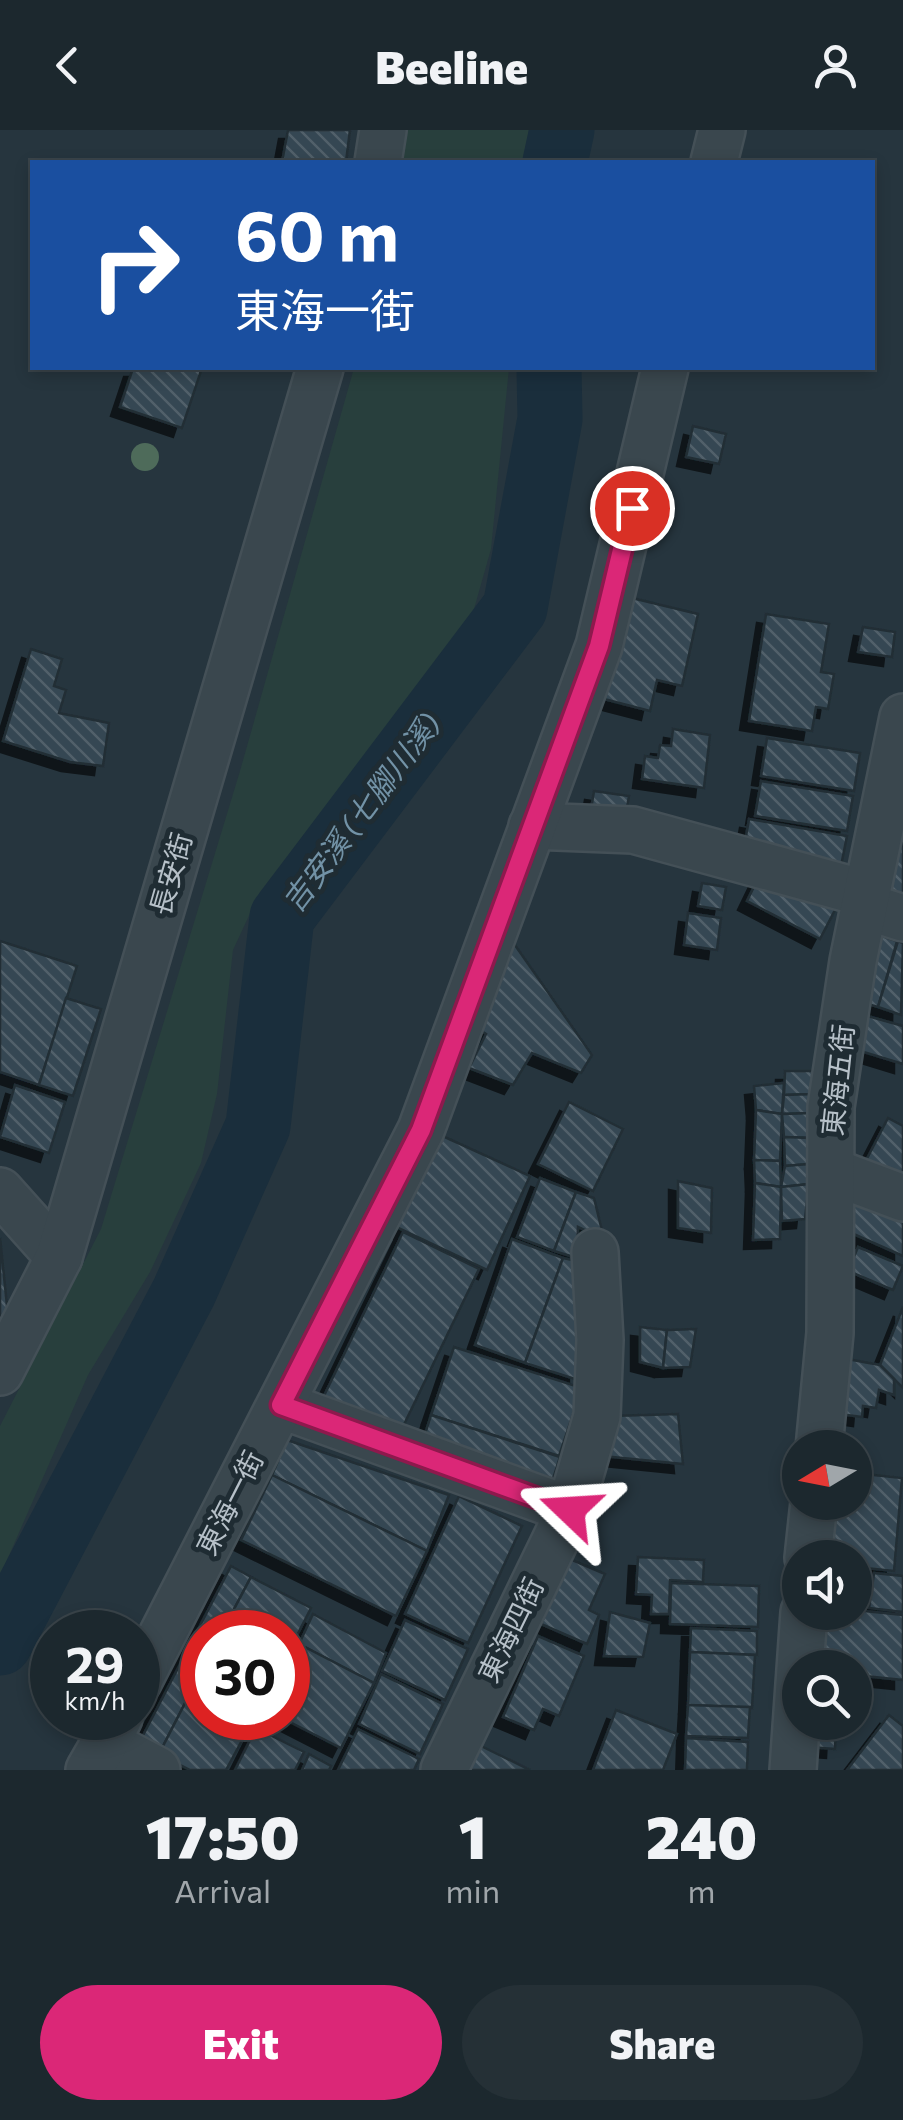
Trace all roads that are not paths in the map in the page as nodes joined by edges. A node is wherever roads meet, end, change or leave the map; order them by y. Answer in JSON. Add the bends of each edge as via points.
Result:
{"nodes":[{"id":1,"x":382,"y":130,"type":"edge"},
{"id":2,"x":722,"y":130,"type":"edge"},
{"id":3,"x":378,"y":160,"type":"edge"},
{"id":4,"x":714,"y":160,"type":"edge"},
{"id":5,"x":319,"y":370,"type":"edge"},
{"id":6,"x":666,"y":370,"type":"edge"},
{"id":7,"x":903,"y":717,"type":"edge"},
{"id":8,"x":532,"y":826,"type":"junction"},
{"id":9,"x":878,"y":906,"type":"edge"},
{"id":10,"x":831,"y":1171,"type":"junction"},
{"id":11,"x":0,"y":1191,"type":"edge"},
{"id":12,"x":903,"y":1198,"type":"edge"},
{"id":13,"x":595,"y":1252,"type":"dead end"},
{"id":14,"x":58,"y":1257,"type":"junction"},
{"id":15,"x":0,"y":1372,"type":"edge"},
{"id":16,"x":281,"y":1405,"type":"junction"},
{"id":17,"x":821,"y":1430,"type":"edge"},
{"id":18,"x":570,"y":1510,"type":"junction"},
{"id":19,"x":803,"y":1630,"type":"edge"},
{"id":20,"x":160,"y":1639,"type":"edge"},
{"id":21,"x":105,"y":1744,"type":"edge"},
{"id":22,"x":157,"y":1770,"type":"edge"},
{"id":23,"x":444,"y":1770,"type":"edge"},
{"id":24,"x":793,"y":1770,"type":"edge"}],
"edges":[{"from":1,"to":3,"type":"street"},
{"from":2,"to":4,"type":"street"},
{"from":5,"to":14,"type":"street","name":"長安街"},
{"from":6,"to":8,"type":"street","name":"東海一街","via":[[599,646]]},
{"from":7,"to":9,"type":"street","name":"東海五街"},
{"from":8,"to":9,"type":"street","via":[[633,830]]},
{"from":8,"to":16,"type":"street","name":"東海一街","via":[[421,1130]]},
{"from":9,"to":10,"type":"street","name":"東海五街","via":[[831,1107]]},
{"from":10,"to":12,"type":"street"},
{"from":10,"to":17,"type":"street","name":"東海五街","via":[[830,1334]]},
{"from":11,"to":14,"type":"street"},
{"from":13,"to":18,"type":"street","name":"東海四街","via":[[596,1416]]},
{"from":14,"to":15,"type":"street","name":"長安街"},
{"from":16,"to":18,"type":"street"},
{"from":16,"to":20,"type":"street","name":"東海一街"},
{"from":18,"to":23,"type":"street","name":"東海四街"},
{"from":19,"to":24,"type":"street"},
{"from":21,"to":22,"type":"street"}]}
